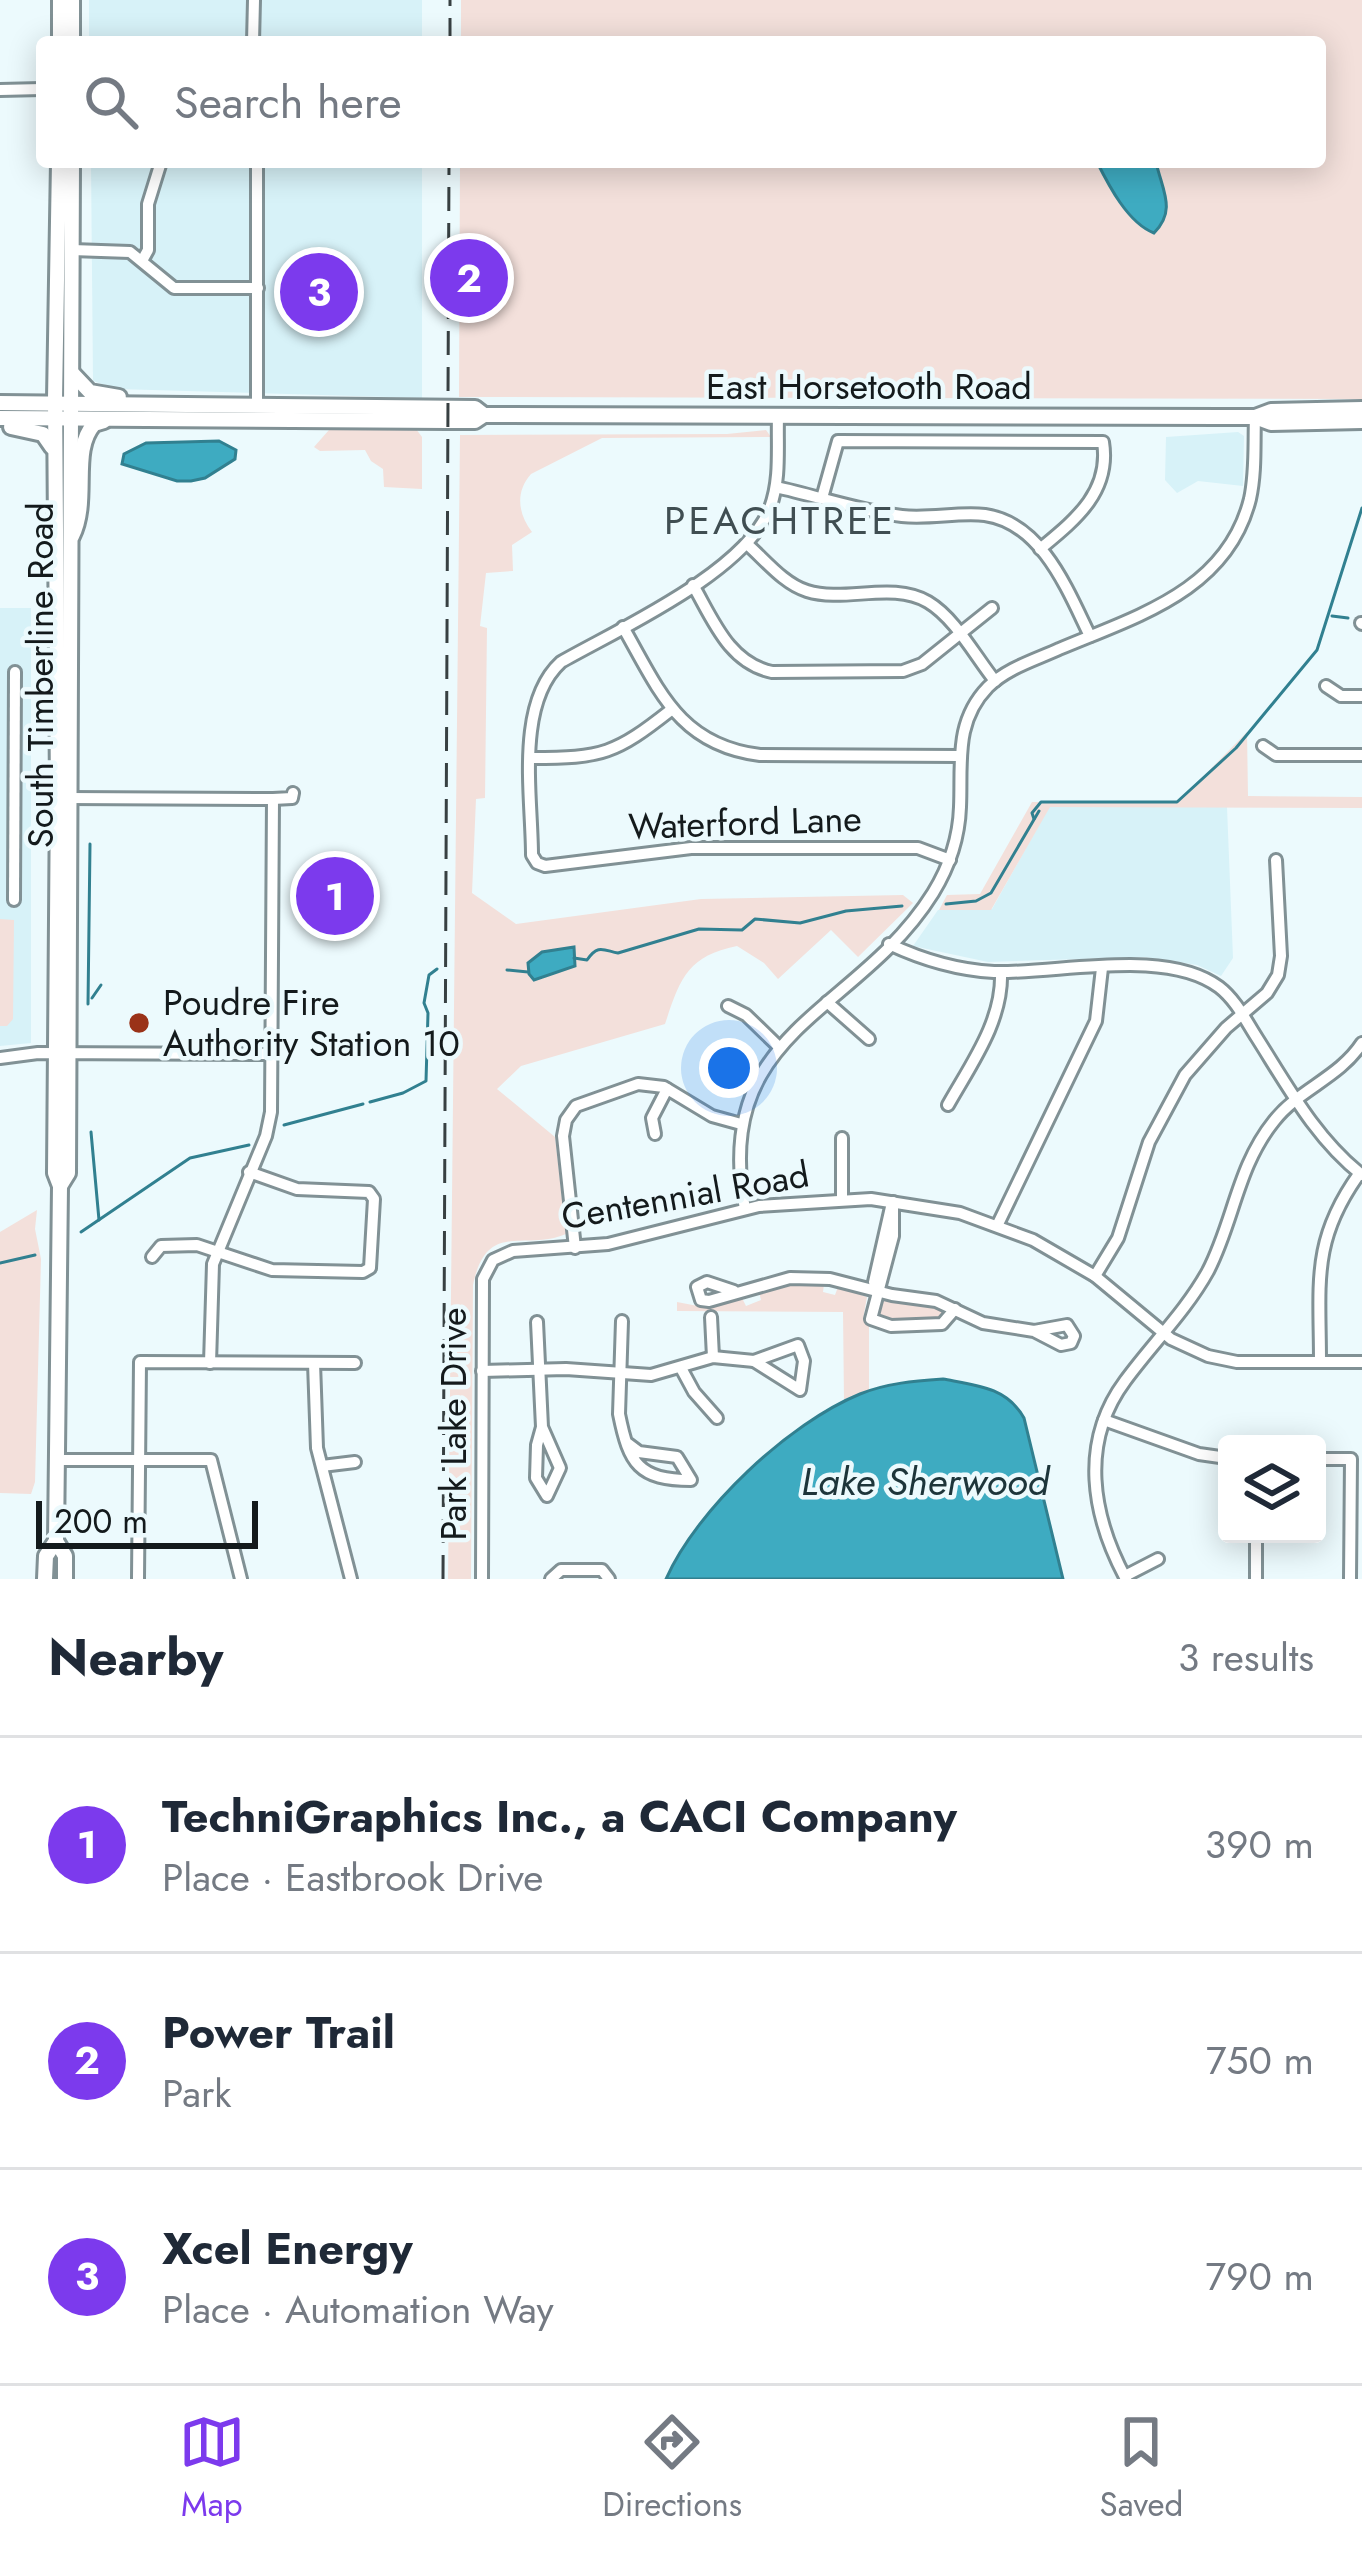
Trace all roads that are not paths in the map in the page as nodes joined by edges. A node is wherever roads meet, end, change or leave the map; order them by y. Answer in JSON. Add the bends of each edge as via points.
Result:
{"nodes":[{"id":1,"x":60,"y":0,"type":"edge"},
{"id":2,"x":72,"y":0,"type":"edge"},
{"id":3,"x":254,"y":0,"type":"edge"},
{"id":4,"x":60,"y":36,"type":"edge"},
{"id":5,"x":72,"y":36,"type":"edge"},
{"id":6,"x":254,"y":36,"type":"edge"},
{"id":7,"x":36,"y":89,"type":"edge"},
{"id":8,"x":0,"y":90,"type":"edge"},
{"id":9,"x":59,"y":168,"type":"edge"},
{"id":10,"x":72,"y":168,"type":"edge"},
{"id":11,"x":159,"y":168,"type":"edge"},
{"id":12,"x":257,"y":168,"type":"edge"},
{"id":13,"x":72,"y":250,"type":"junction"},
{"id":14,"x":143,"y":260,"type":"junction"},
{"id":15,"x":258,"y":288,"type":"junction"},
{"id":16,"x":73,"y":374,"type":"junction"},
{"id":17,"x":0,"y":403,"type":"edge"},
{"id":18,"x":190,"y":404,"type":"junction"},
{"id":19,"x":257,"y":405,"type":"junction"},
{"id":20,"x":1362,"y":409,"type":"edge"},
{"id":21,"x":55,"y":411,"type":"junction"},
{"id":22,"x":73,"y":412,"type":"junction"},
{"id":23,"x":484,"y":415,"type":"junction"},
{"id":24,"x":778,"y":416,"type":"junction"},
{"id":25,"x":1255,"y":417,"type":"junction"},
{"id":26,"x":110,"y":420,"type":"junction"},
{"id":27,"x":1362,"y":421,"type":"edge"},
{"id":28,"x":0,"y":422,"type":"edge"},
{"id":29,"x":55,"y":453,"type":"junction"},
{"id":30,"x":776,"y":487,"type":"junction"},
{"id":31,"x":822,"y":498,"type":"junction"},
{"id":32,"x":70,"y":540,"type":"junction"},
{"id":33,"x":748,"y":545,"type":"junction"},
{"id":34,"x":1040,"y":549,"type":"junction"},
{"id":35,"x":693,"y":585,"type":"junction"},
{"id":36,"x":992,"y":608,"type":"dead end"},
{"id":37,"x":623,"y":627,"type":"junction"},
{"id":38,"x":958,"y":634,"type":"junction"},
{"id":39,"x":1090,"y":636,"type":"junction"},
{"id":40,"x":15,"y":672,"type":"dead end"},
{"id":41,"x":995,"y":681,"type":"junction"},
{"id":42,"x":1326,"y":686,"type":"dead end"},
{"id":43,"x":1362,"y":696,"type":"edge"},
{"id":44,"x":671,"y":710,"type":"junction"},
{"id":45,"x":1263,"y":746,"type":"dead end"},
{"id":46,"x":1362,"y":755,"type":"edge"},
{"id":47,"x":960,"y":756,"type":"junction"},
{"id":48,"x":532,"y":758,"type":"junction"},
{"id":49,"x":293,"y":793,"type":"dead end"},
{"id":50,"x":64,"y":799,"type":"junction"},
{"id":51,"x":273,"y":799,"type":"junction"},
{"id":52,"x":950,"y":860,"type":"junction"},
{"id":53,"x":1276,"y":860,"type":"dead end"},
{"id":54,"x":14,"y":900,"type":"dead end"},
{"id":55,"x":889,"y":944,"type":"junction"},
{"id":56,"x":1102,"y":968,"type":"junction"},
{"id":57,"x":1000,"y":972,"type":"junction"},
{"id":58,"x":826,"y":1002,"type":"junction"},
{"id":59,"x":728,"y":1006,"type":"dead end"},
{"id":60,"x":1241,"y":1014,"type":"junction"},
{"id":61,"x":869,"y":1039,"type":"dead end"},
{"id":62,"x":1362,"y":1043,"type":"edge"},
{"id":63,"x":778,"y":1047,"type":"junction"},
{"id":64,"x":62,"y":1053,"type":"junction"},
{"id":65,"x":272,"y":1054,"type":"junction"},
{"id":66,"x":0,"y":1058,"type":"edge"},
{"id":67,"x":667,"y":1089,"type":"junction"},
{"id":68,"x":1296,"y":1099,"type":"junction"},
{"id":69,"x":948,"y":1105,"type":"dead end"},
{"id":70,"x":741,"y":1124,"type":"junction"},
{"id":71,"x":655,"y":1134,"type":"dead end"},
{"id":72,"x":842,"y":1138,"type":"dead end"},
{"id":73,"x":249,"y":1172,"type":"junction"},
{"id":74,"x":1361,"y":1174,"type":"edge"},
{"id":75,"x":842,"y":1199,"type":"junction"},
{"id":76,"x":892,"y":1202,"type":"junction"},
{"id":77,"x":745,"y":1208,"type":"junction"},
{"id":78,"x":998,"y":1224,"type":"junction"},
{"id":79,"x":575,"y":1248,"type":"junction"},
{"id":80,"x":216,"y":1251,"type":"junction"},
{"id":81,"x":152,"y":1257,"type":"dead end"},
{"id":82,"x":486,"y":1270,"type":"joint"},
{"id":83,"x":1095,"y":1276,"type":"junction"},
{"id":84,"x":734,"y":1291,"type":"dead end"},
{"id":85,"x":876,"y":1291,"type":"junction"},
{"id":86,"x":955,"y":1310,"type":"junction"},
{"id":87,"x":710,"y":1317,"type":"dead end"},
{"id":88,"x":537,"y":1322,"type":"dead end"},
{"id":89,"x":622,"y":1322,"type":"dead end"},
{"id":90,"x":1034,"y":1331,"type":"dead end"},
{"id":91,"x":1163,"y":1333,"type":"junction"},
{"id":92,"x":713,"y":1357,"type":"junction"},
{"id":93,"x":754,"y":1360,"type":"junction"},
{"id":94,"x":1320,"y":1362,"type":"junction"},
{"id":95,"x":1362,"y":1362,"type":"edge"},
{"id":96,"x":209,"y":1363,"type":"junction"},
{"id":97,"x":314,"y":1363,"type":"junction"},
{"id":98,"x":355,"y":1363,"type":"dead end"},
{"id":99,"x":681,"y":1368,"type":"junction"},
{"id":100,"x":540,"y":1370,"type":"junction"},
{"id":101,"x":482,"y":1371,"type":"junction"},
{"id":102,"x":620,"y":1372,"type":"junction"},
{"id":103,"x":717,"y":1418,"type":"dead end"},
{"id":104,"x":1104,"y":1420,"type":"junction"},
{"id":105,"x":542,"y":1427,"type":"junction"},
{"id":106,"x":627,"y":1443,"type":"junction"},
{"id":107,"x":1218,"y":1457,"type":"edge"},
{"id":108,"x":57,"y":1460,"type":"junction"},
{"id":109,"x":139,"y":1460,"type":"junction"},
{"id":110,"x":1326,"y":1460,"type":"edge"},
{"id":111,"x":355,"y":1462,"type":"dead end"},
{"id":112,"x":322,"y":1466,"type":"junction"},
{"id":113,"x":56,"y":1541,"type":"junction"},
{"id":114,"x":1256,"y":1543,"type":"edge"},
{"id":115,"x":1159,"y":1559,"type":"dead end"},
{"id":116,"x":1126,"y":1578,"type":"edge"},
{"id":117,"x":45,"y":1579,"type":"edge"},
{"id":118,"x":65,"y":1579,"type":"edge"},
{"id":119,"x":138,"y":1579,"type":"edge"},
{"id":120,"x":241,"y":1579,"type":"edge"},
{"id":121,"x":350,"y":1579,"type":"edge"},
{"id":122,"x":482,"y":1579,"type":"edge"},
{"id":123,"x":550,"y":1579,"type":"edge"},
{"id":124,"x":609,"y":1579,"type":"edge"},
{"id":125,"x":1256,"y":1579,"type":"edge"},
{"id":126,"x":1350,"y":1579,"type":"edge"}],
"edges":[{"from":1,"to":4,"type":"main road"},
{"from":2,"to":5,"type":"main road"},
{"from":3,"to":6,"type":"street"},
{"from":7,"to":8,"type":"street"},
{"from":9,"to":21,"type":"main road","name":"South Timberline Road"},
{"from":10,"to":13,"type":"main road","name":"South Timberline Road"},
{"from":11,"to":14,"type":"street"},
{"from":12,"to":15,"type":"street"},
{"from":13,"to":14,"type":"street","via":[[130,252]]},
{"from":13,"to":16,"type":"main road","name":"South Timberline Road"},
{"from":14,"to":15,"type":"street","via":[[174,288]]},
{"from":15,"to":19,"type":"street"},
{"from":16,"to":18,"type":"main road","via":[[90,392]]},
{"from":16,"to":22,"type":"main road","name":"South Timberline Road"},
{"from":17,"to":21,"type":"main road","name":"East Horsetooth Road"},
{"from":18,"to":19,"type":"main road","name":"East Horsetooth Road"},
{"from":18,"to":22,"type":"main road","name":"East Horsetooth Road"},
{"from":19,"to":23,"type":"main road","name":"East Horsetooth Road","via":[[475,408]]},
{"from":20,"to":25,"type":"main road","name":"East Horsetooth Road"},
{"from":21,"to":22,"type":"main road","name":"East Horsetooth Road"},
{"from":21,"to":28,"type":"main road","name":"East Horsetooth Road"},
{"from":21,"to":29,"type":"main road","name":"South Timberline Road"},
{"from":22,"to":26,"type":"main road","name":"East Horsetooth Road"},
{"from":22,"to":32,"type":"main road","name":"South Timberline Road"},
{"from":23,"to":24,"type":"main road","name":"East Horsetooth Road"},
{"from":23,"to":26,"type":"main road","name":"East Horsetooth Road"},
{"from":24,"to":25,"type":"main road","name":"East Horsetooth Road"},
{"from":24,"to":30,"type":"street"},
{"from":25,"to":27,"type":"main road","name":"East Horsetooth Road"},
{"from":25,"to":39,"type":"street","via":[[1250,497],[1219,561],[1179,596]]},
{"from":26,"to":32,"type":"main road","via":[[85,437],[81,518]]},
{"from":28,"to":29,"type":"main road","via":[[43,434]]},
{"from":29,"to":50,"type":"main road","name":"South Timberline Road"},
{"from":30,"to":31,"type":"street"},
{"from":30,"to":33,"type":"street"},
{"from":31,"to":34,"type":"street","via":[[904,516],[992,517]]},
{"from":31,"to":34,"type":"street","via":[[838,440],[1103,442],[1091,501]]},
{"from":32,"to":50,"type":"main road","name":"South Timberline Road"},
{"from":33,"to":35,"type":"street"},
{"from":33,"to":38,"type":"street","via":[[800,588],[915,596]]},
{"from":34,"to":39,"type":"street"},
{"from":35,"to":37,"type":"street"},
{"from":35,"to":38,"type":"street","via":[[731,648],[764,670],[895,673],[922,664]]},
{"from":36,"to":38,"type":"street"},
{"from":37,"to":44,"type":"street"},
{"from":37,"to":48,"type":"street","via":[[543,682],[532,716]]},
{"from":38,"to":41,"type":"street"},
{"from":39,"to":41,"type":"street"},
{"from":40,"to":54,"type":"street"},
{"from":41,"to":47,"type":"street","via":[[966,720]]},
{"from":42,"to":43,"type":"street"},
{"from":44,"to":47,"type":"street","via":[[700,735],[745,753]]},
{"from":44,"to":48,"type":"street","via":[[612,752]]},
{"from":45,"to":46,"type":"street","via":[[1276,755]]},
{"from":47,"to":52,"type":"street"},
{"from":48,"to":52,"type":"street","name":"Waterford Lane","via":[[532,855],[541,865],[691,848],[918,848]]},
{"from":49,"to":51,"type":"street"},
{"from":50,"to":51,"type":"street"},
{"from":50,"to":64,"type":"main road","name":"South Timberline Road"},
{"from":51,"to":65,"type":"street"},
{"from":52,"to":55,"type":"street"},
{"from":53,"to":60,"type":"street","via":[[1281,964],[1267,994]]},
{"from":55,"to":57,"type":"street","via":[[939,964]]},
{"from":55,"to":58,"type":"street"},
{"from":56,"to":57,"type":"street"},
{"from":56,"to":60,"type":"street","via":[[1189,973],[1220,988]]},
{"from":56,"to":78,"type":"street","via":[[1096,1021]]},
{"from":57,"to":69,"type":"street","via":[[993,1022]]},
{"from":58,"to":61,"type":"street"},
{"from":58,"to":63,"type":"street"},
{"from":59,"to":63,"type":"street"},
{"from":60,"to":68,"type":"street"},
{"from":60,"to":83,"type":"street","via":[[1185,1075],[1157,1123],[1126,1221]]},
{"from":62,"to":68,"type":"street","via":[[1335,1074]]},
{"from":63,"to":70,"type":"street"},
{"from":64,"to":65,"type":"street"},
{"from":64,"to":66,"type":"street"},
{"from":64,"to":108,"type":"main road","name":"South Timberline Road","via":[[68,1173],[60,1186]]},
{"from":65,"to":73,"type":"street","via":[[272,1112]]},
{"from":67,"to":70,"type":"street"},
{"from":67,"to":71,"type":"street","via":[[652,1118]]},
{"from":67,"to":79,"type":"street","via":[[638,1084],[568,1115],[563,1136]]},
{"from":68,"to":74,"type":"street"},
{"from":68,"to":91,"type":"street","via":[[1254,1149],[1211,1265]]},
{"from":70,"to":77,"type":"street"},
{"from":72,"to":75,"type":"street"},
{"from":73,"to":80,"type":"street"},
{"from":73,"to":80,"type":"street","via":[[297,1189],[369,1192],[370,1268],[287,1272]]},
{"from":74,"to":94,"type":"street","via":[[1322,1248]]},
{"from":75,"to":76,"type":"street","name":"Centennial Road"},
{"from":75,"to":77,"type":"street","name":"Centennial Road"},
{"from":76,"to":78,"type":"street","name":"Centennial Road"},
{"from":76,"to":85,"type":"street"},
{"from":77,"to":79,"type":"street","name":"Centennial Road"},
{"from":78,"to":83,"type":"street","name":"Centennial Road"},
{"from":79,"to":82,"type":"street","name":"Centennial Road","via":[[505,1252]]},
{"from":80,"to":81,"type":"street","via":[[177,1243]]},
{"from":80,"to":96,"type":"street"},
{"from":82,"to":101,"type":"street","name":"Park Lake Drive"},
{"from":83,"to":91,"type":"street","name":"Centennial Road"},
{"from":84,"to":85,"type":"street","via":[[811,1277]]},
{"from":85,"to":86,"type":"street"},
{"from":85,"to":86,"type":"street","via":[[870,1315],[878,1324],[942,1324]]},
{"from":86,"to":90,"type":"street"},
{"from":87,"to":92,"type":"street"},
{"from":88,"to":100,"type":"street"},
{"from":89,"to":102,"type":"street"},
{"from":91,"to":94,"type":"street","name":"Centennial Road","via":[[1224,1360]]},
{"from":91,"to":104,"type":"street"},
{"from":92,"to":93,"type":"street"},
{"from":92,"to":99,"type":"street"},
{"from":93,"to":93,"type":"street","via":[[798,1345],[803,1388]]},
{"from":94,"to":95,"type":"street","name":"Centennial Road"},
{"from":96,"to":97,"type":"street"},
{"from":96,"to":109,"type":"street","via":[[140,1362]]},
{"from":97,"to":98,"type":"street"},
{"from":97,"to":112,"type":"street"},
{"from":99,"to":102,"type":"street","via":[[651,1376]]},
{"from":99,"to":103,"type":"street"},
{"from":100,"to":101,"type":"street"},
{"from":100,"to":102,"type":"street"},
{"from":100,"to":105,"type":"street"},
{"from":101,"to":122,"type":"street","name":"Park Lake Drive"},
{"from":102,"to":106,"type":"street"},
{"from":104,"to":107,"type":"street"},
{"from":104,"to":116,"type":"street","via":[[1094,1488],[1101,1526]]},
{"from":105,"to":105,"type":"street","via":[[560,1468],[547,1496],[536,1478]]},
{"from":106,"to":106,"type":"street","via":[[677,1457],[691,1480],[640,1470]]},
{"from":108,"to":109,"type":"street"},
{"from":108,"to":113,"type":"main road","name":"South Timberline Road"},
{"from":109,"to":119,"type":"street"},
{"from":109,"to":120,"type":"street","via":[[212,1460]]},
{"from":110,"to":126,"type":"street","via":[[1351,1460]]},
{"from":111,"to":112,"type":"street"},
{"from":112,"to":121,"type":"street"},
{"from":113,"to":117,"type":"main road","name":"South Timberline Road"},
{"from":113,"to":118,"type":"main road","name":"South Timberline Road"},
{"from":114,"to":125,"type":"street"},
{"from":115,"to":116,"type":"street"},
{"from":123,"to":124,"type":"street","via":[[561,1570],[602,1570]]}]}
